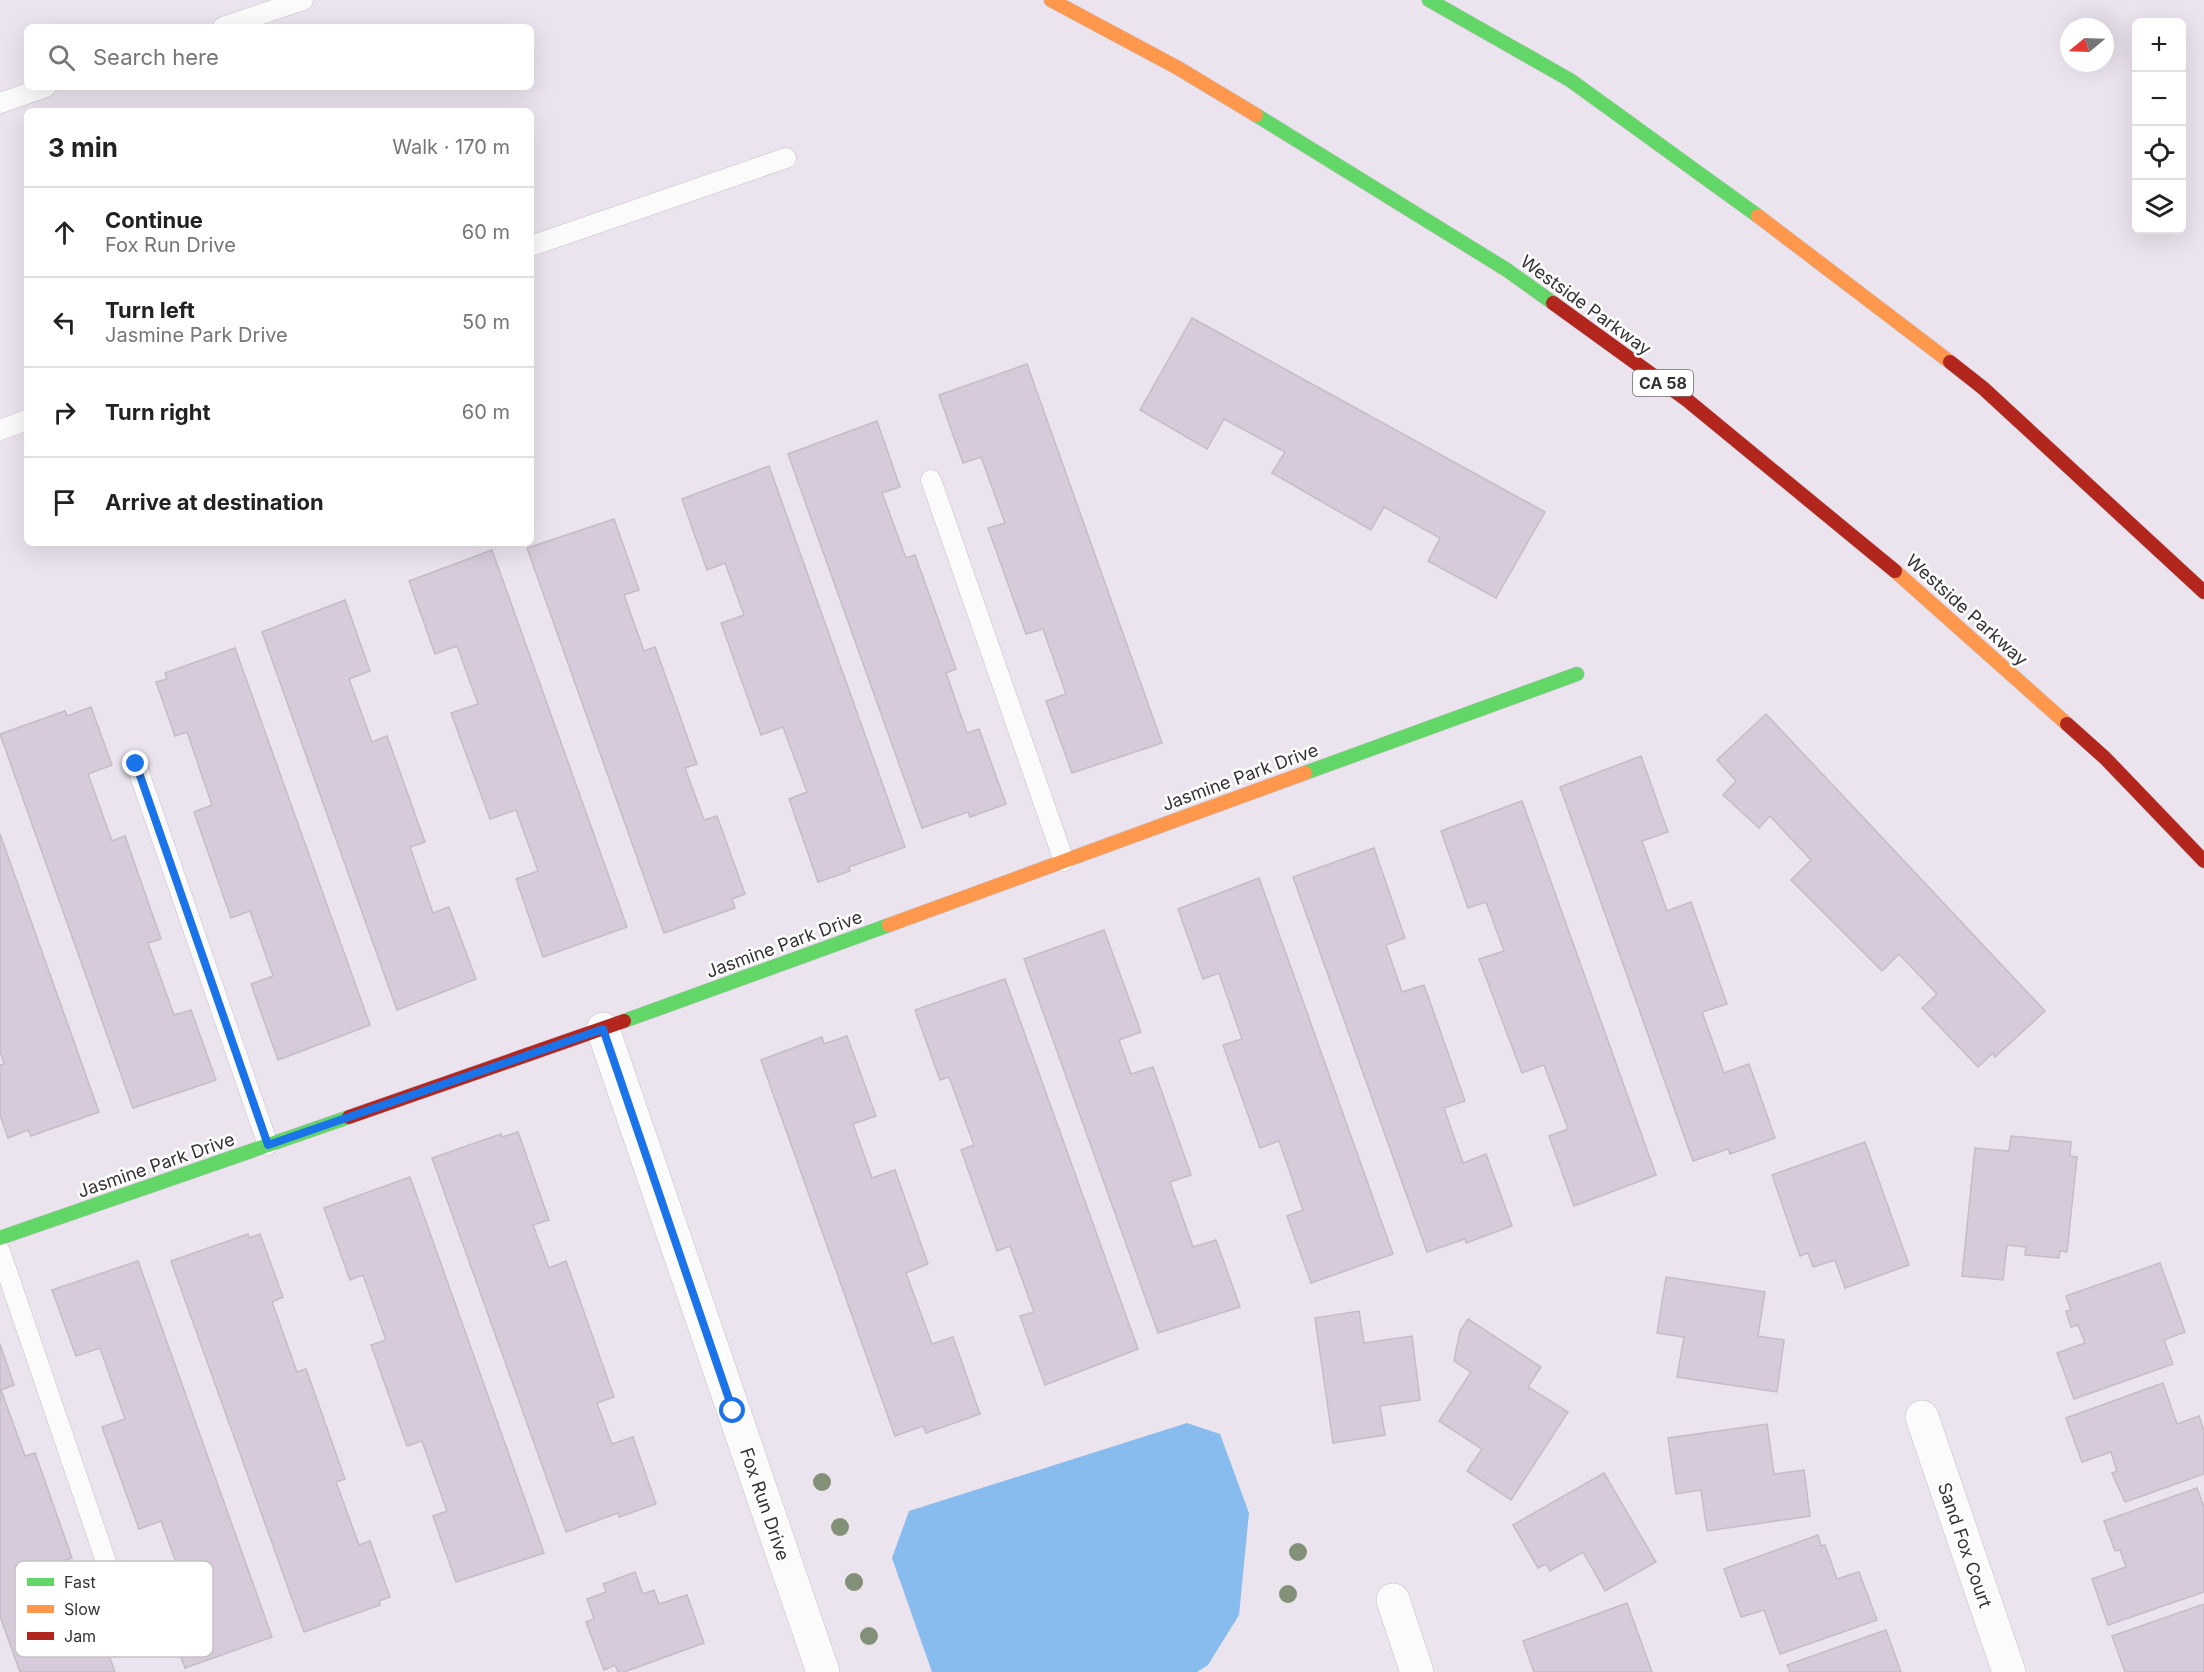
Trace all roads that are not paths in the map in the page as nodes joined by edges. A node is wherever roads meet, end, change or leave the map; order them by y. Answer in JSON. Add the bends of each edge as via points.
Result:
{"nodes":[{"id":1,"x":303,"y":0,"type":"edge"},
{"id":2,"x":1051,"y":0,"type":"edge"},
{"id":3,"x":1429,"y":0,"type":"edge"},
{"id":4,"x":232,"y":24,"type":"edge"},
{"id":5,"x":37,"y":90,"type":"edge"},
{"id":6,"x":0,"y":103,"type":"edge"},
{"id":7,"x":786,"y":158,"type":"dead end"},
{"id":8,"x":534,"y":245,"type":"edge"},
{"id":9,"x":24,"y":421,"type":"edge"},
{"id":10,"x":0,"y":430,"type":"edge"},
{"id":11,"x":931,"y":480,"type":"dead end"},
{"id":12,"x":2204,"y":592,"type":"edge"},
{"id":13,"x":1576,"y":674,"type":"dead end"},
{"id":14,"x":136,"y":764,"type":"dead end"},
{"id":15,"x":1064,"y":861,"type":"junction"},
{"id":16,"x":2204,"y":861,"type":"edge"},
{"id":17,"x":603,"y":1029,"type":"junction"},
{"id":18,"x":268,"y":1145,"type":"junction"},
{"id":19,"x":0,"y":1238,"type":"edge"},
{"id":20,"x":0,"y":1251,"type":"edge"},
{"id":21,"x":1922,"y":1417,"type":"dead end"},
{"id":22,"x":106,"y":1561,"type":"edge"},
{"id":23,"x":1393,"y":1600,"type":"dead end"},
{"id":24,"x":823,"y":1672,"type":"edge"},
{"id":25,"x":1417,"y":1672,"type":"edge"},
{"id":26,"x":2009,"y":1672,"type":"edge"}],
"edges":[{"from":1,"to":4,"type":"lane"},
{"from":2,"to":16,"type":"main road","name":"Westside Parkway","number":"CA 58","via":[[1178,68],[1360,177],[1507,270],[1687,400],[1862,541],[2088,743]]},
{"from":3,"to":12,"type":"main road","via":[[1570,81],[1828,267],[1983,388]]},
{"from":5,"to":6,"type":"lane"},
{"from":7,"to":8,"type":"lane"},
{"from":9,"to":10,"type":"lane"},
{"from":11,"to":15,"type":"lane"},
{"from":13,"to":15,"type":"main road","name":"Jasmine Park Drive"},
{"from":14,"to":18,"type":"lane"},
{"from":15,"to":17,"type":"main road","name":"Jasmine Park Drive"},
{"from":17,"to":18,"type":"main road","name":"Jasmine Park Drive"},
{"from":17,"to":24,"type":"street","name":"Fox Run Drive"},
{"from":18,"to":19,"type":"main road","name":"Jasmine Park Drive"},
{"from":20,"to":22,"type":"lane"},
{"from":21,"to":26,"type":"street","name":"Sand Fox Court"},
{"from":23,"to":25,"type":"street"}]}
